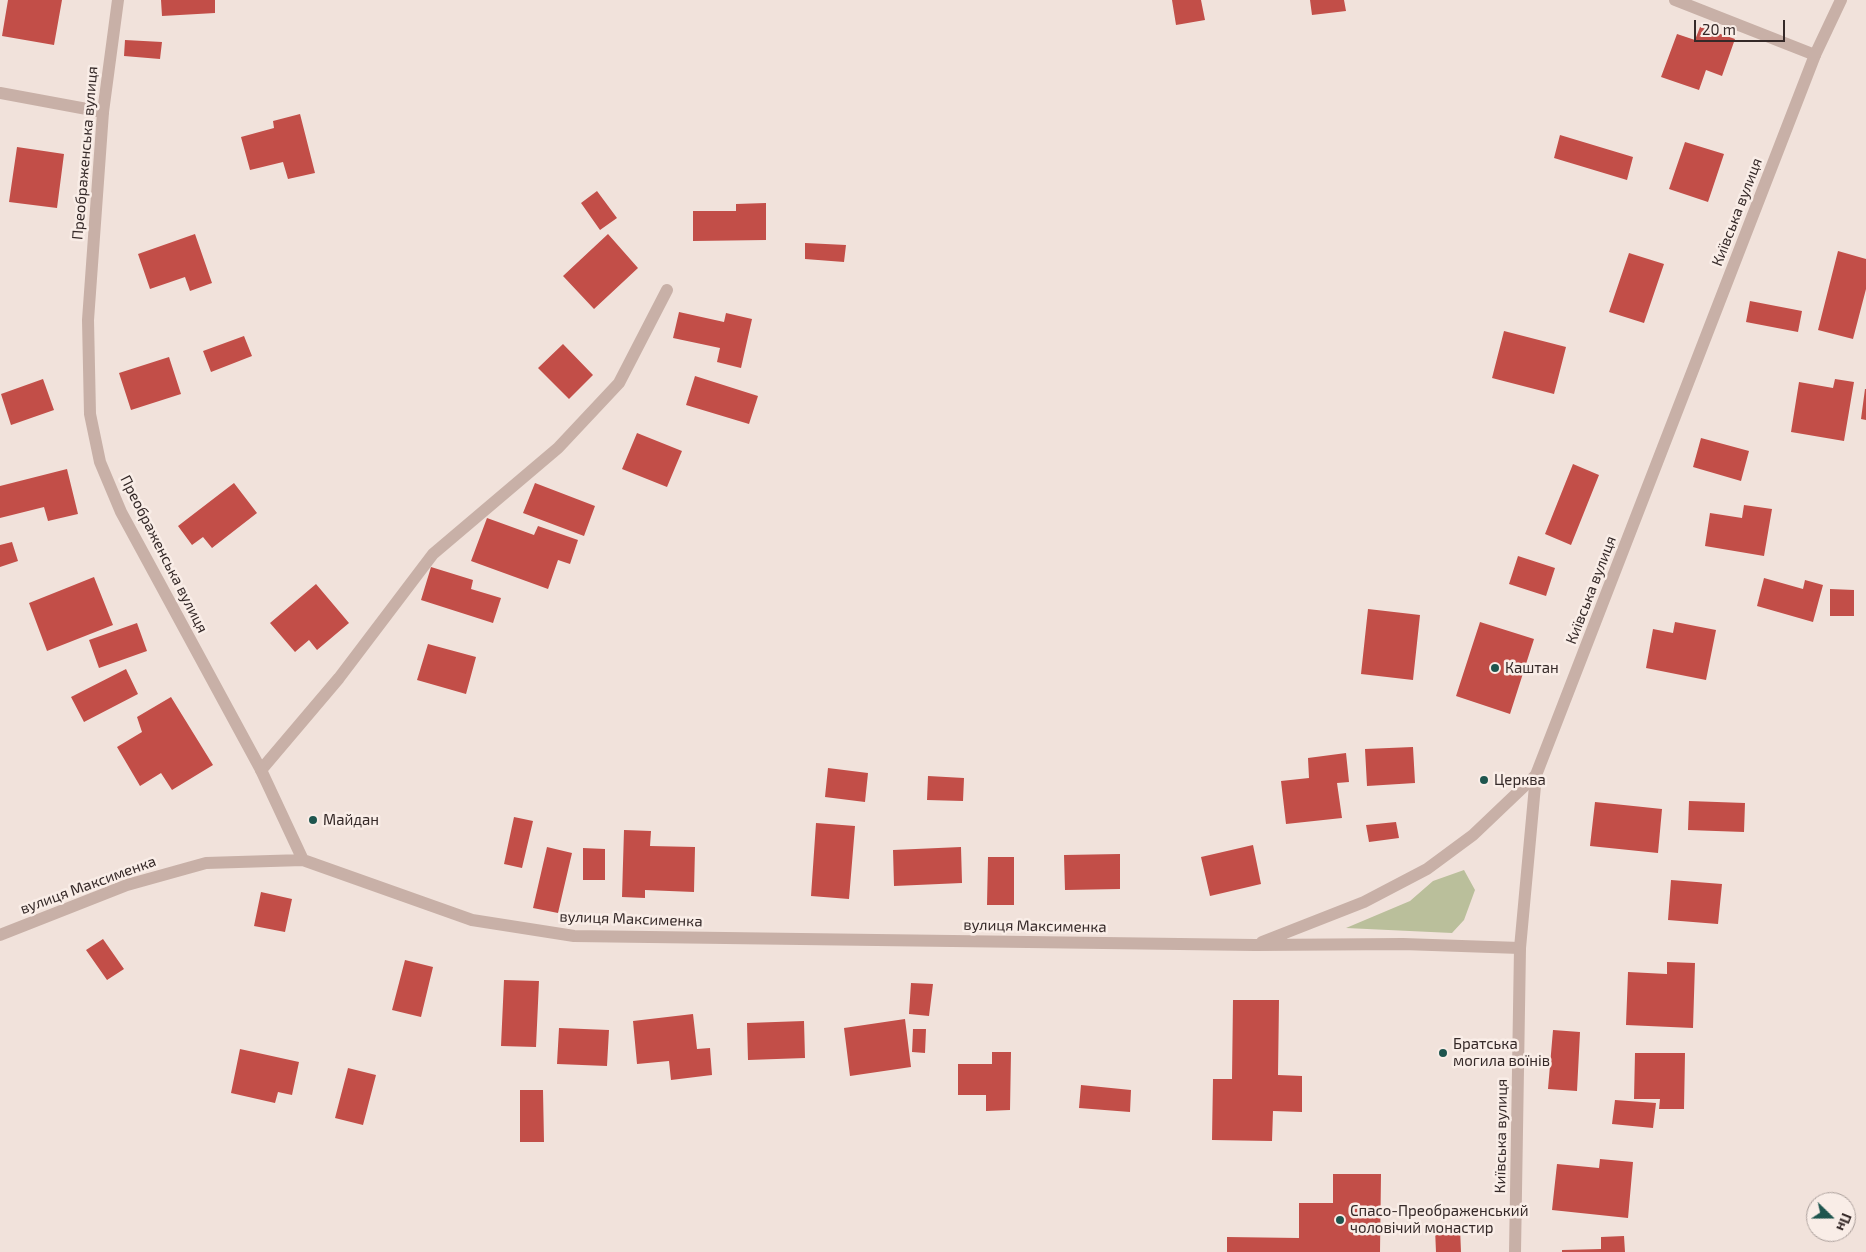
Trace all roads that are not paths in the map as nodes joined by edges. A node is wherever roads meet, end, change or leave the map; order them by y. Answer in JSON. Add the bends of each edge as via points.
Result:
{"nodes":[{"id":1,"x":118,"y":0,"type":"edge"},
{"id":2,"x":1675,"y":0,"type":"edge"},
{"id":3,"x":1841,"y":0,"type":"edge"},
{"id":4,"x":1815,"y":55,"type":"junction"},
{"id":5,"x":0,"y":93,"type":"edge"},
{"id":6,"x":103,"y":112,"type":"junction"},
{"id":7,"x":667,"y":290,"type":"dead end"},
{"id":8,"x":261,"y":770,"type":"junction"},
{"id":9,"x":1536,"y":775,"type":"junction"},
{"id":10,"x":304,"y":860,"type":"junction"},
{"id":11,"x":0,"y":935,"type":"edge"},
{"id":12,"x":1255,"y":944,"type":"junction"},
{"id":13,"x":1520,"y":948,"type":"junction"},
{"id":14,"x":1515,"y":1252,"type":"edge"}],
"edges":[{"from":1,"to":6,"type":"street","name":"Преображенська вулиця"},
{"from":2,"to":4,"type":"street"},
{"from":3,"to":4,"type":"street","name":"Київська вулиця"},
{"from":4,"to":9,"type":"street","name":"Київська вулиця"},
{"from":5,"to":6,"type":"street"},
{"from":6,"to":8,"type":"street","name":"Преображенська вулиця","via":[[88,320],[90,414],[100,462],[121,512]]},
{"from":7,"to":8,"type":"street","via":[[619,383],[558,448],[433,554],[339,678]]},
{"from":8,"to":10,"type":"street","name":"Преображенська вулиця"},
{"from":9,"to":12,"type":"street","via":[[1473,835],[1427,869],[1364,902]]},
{"from":9,"to":13,"type":"street","name":"Київська вулиця"},
{"from":10,"to":11,"type":"street","name":"вулиця Максименка","via":[[206,863],[127,885]]},
{"from":10,"to":12,"type":"street","name":"вулиця Максименка","via":[[472,920],[574,936]]},
{"from":12,"to":13,"type":"street","name":"вулиця Максименка"},
{"from":13,"to":14,"type":"street","name":"Київська вулиця"}]}
